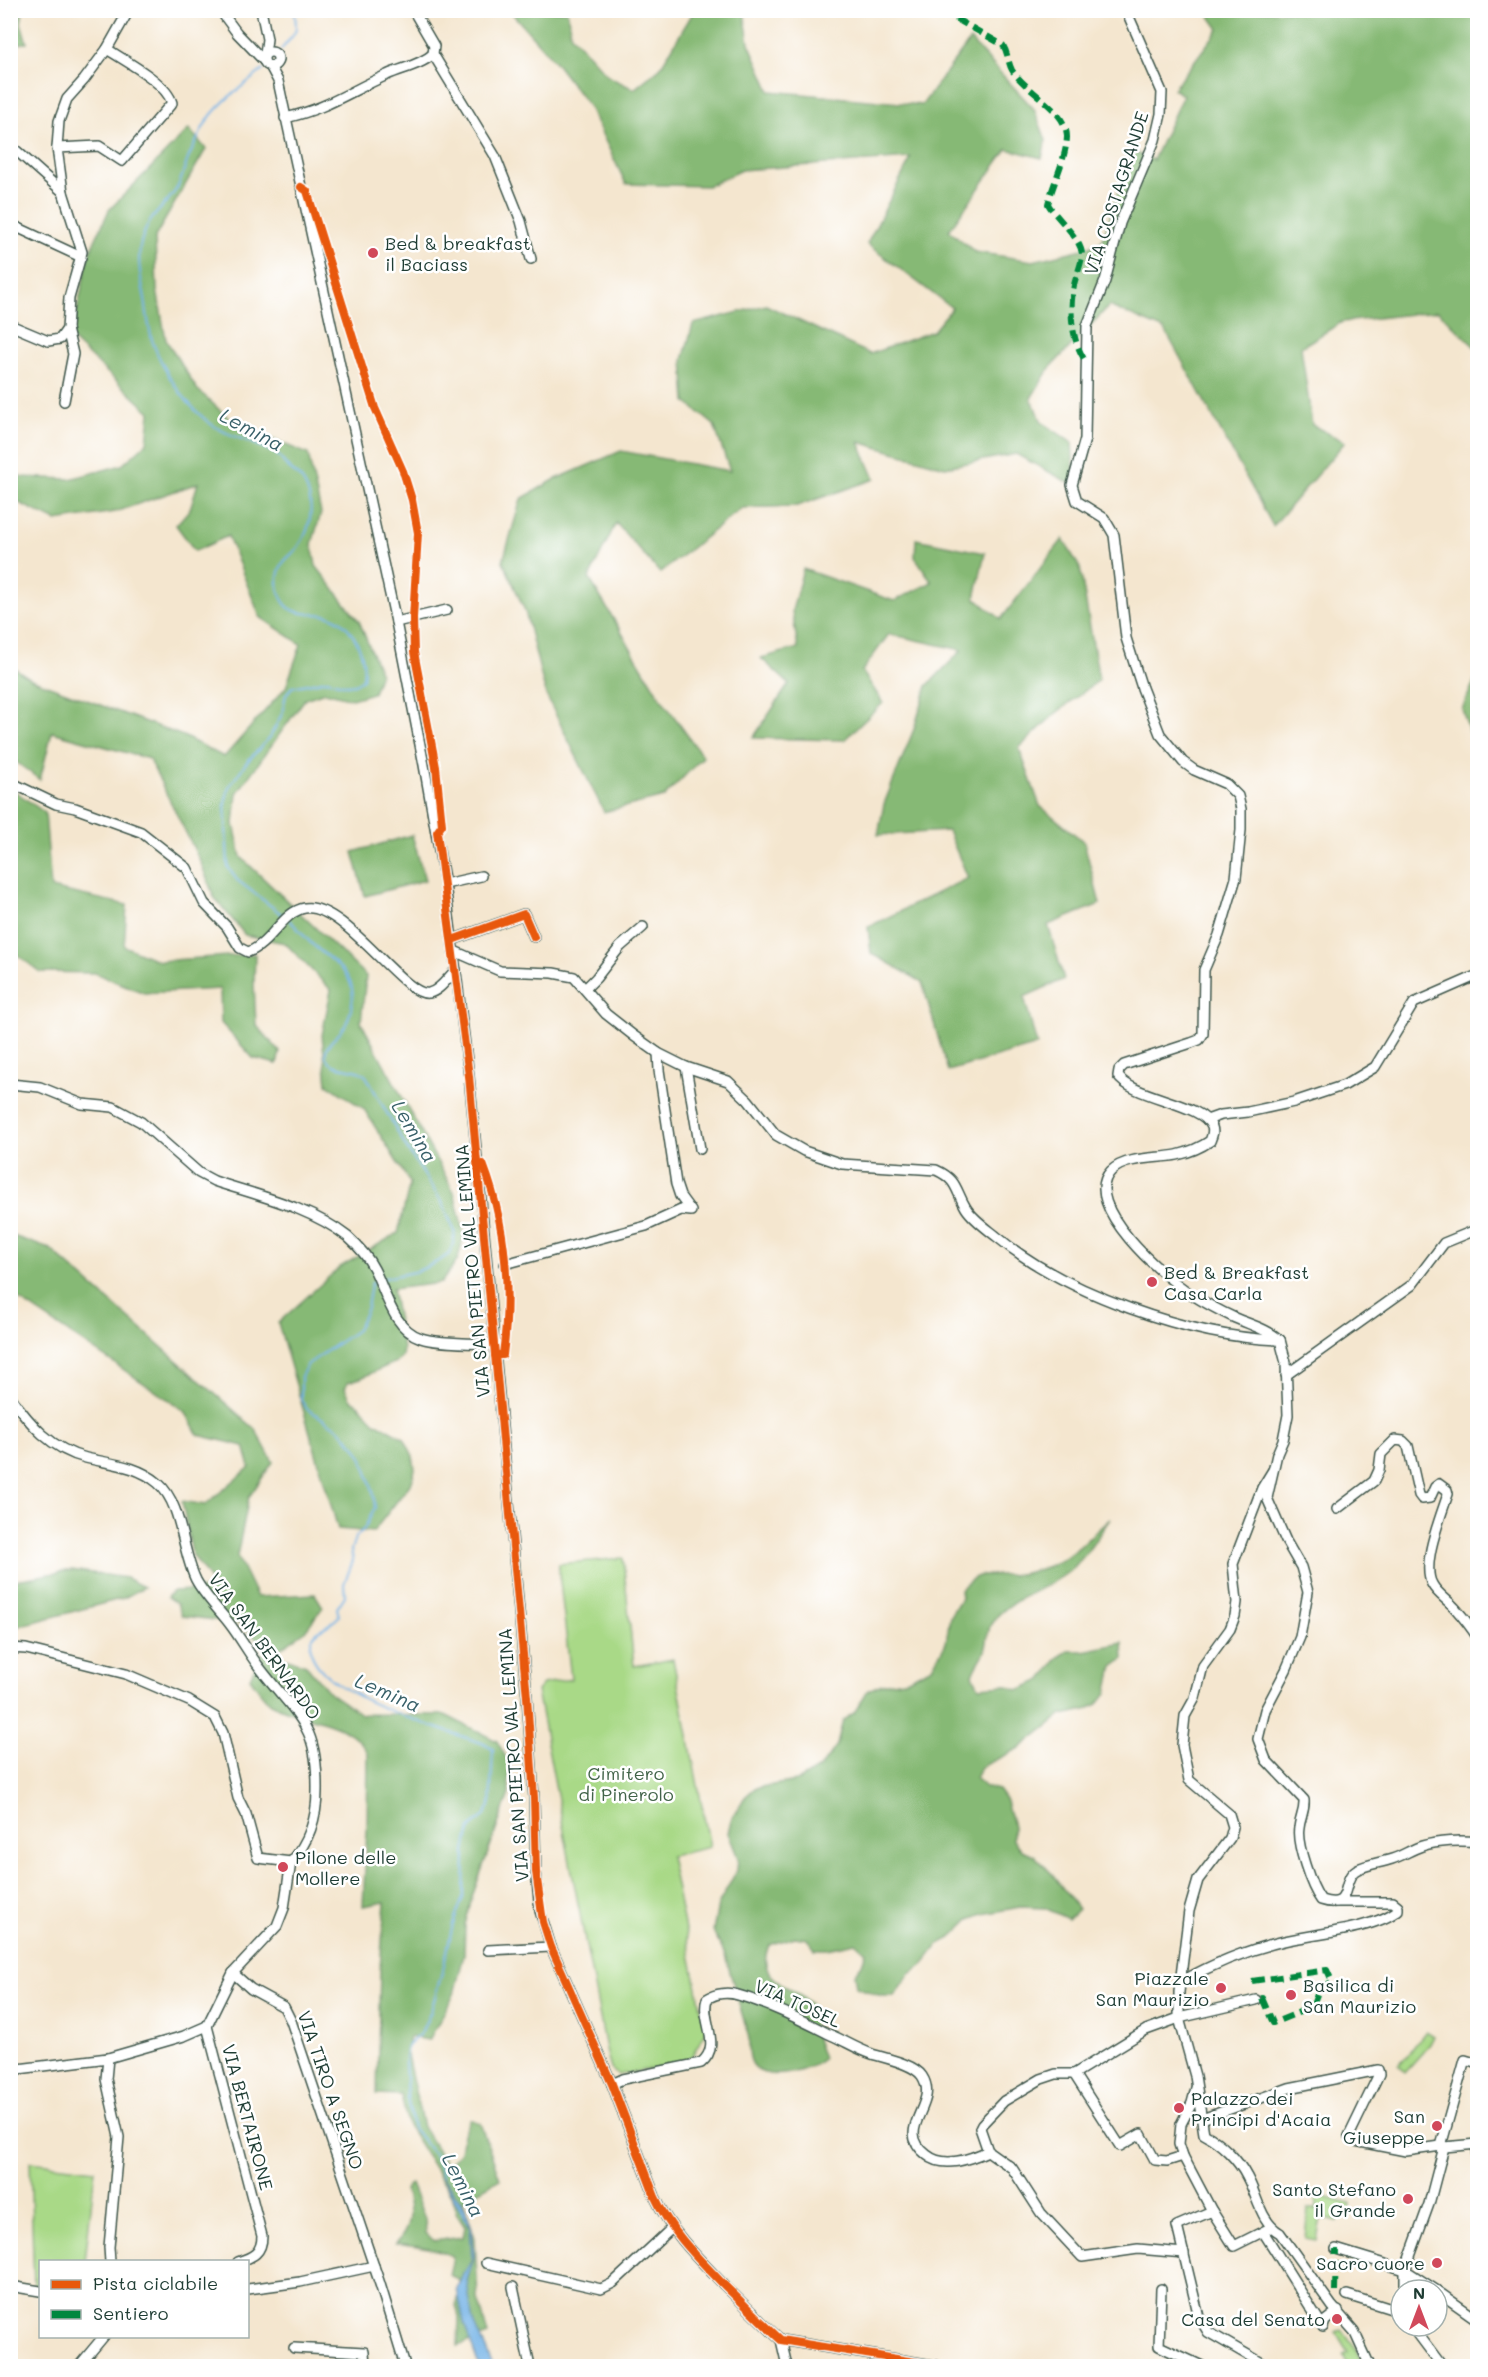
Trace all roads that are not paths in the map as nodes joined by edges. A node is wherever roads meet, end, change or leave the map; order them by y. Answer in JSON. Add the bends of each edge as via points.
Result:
{"nodes":[{"id":1,"x":129,"y":10,"type":"edge"},
{"id":2,"x":220,"y":10,"type":"edge"},
{"id":3,"x":261,"y":10,"type":"edge"},
{"id":4,"x":413,"y":10,"type":"edge"},
{"id":5,"x":1126,"y":10,"type":"edge"},
{"id":6,"x":107,"y":49,"type":"junction"},
{"id":7,"x":433,"y":54,"type":"junction"},
{"id":8,"x":269,"y":58,"type":"junction"},
{"id":9,"x":285,"y":118,"type":"junction"},
{"id":10,"x":10,"y":145,"type":"edge"},
{"id":11,"x":57,"y":148,"type":"junction"},
{"id":12,"x":63,"y":192,"type":"junction"},
{"id":13,"x":10,"y":224,"type":"edge"},
{"id":14,"x":81,"y":257,"type":"junction"},
{"id":15,"x":531,"y":259,"type":"dead end"},
{"id":16,"x":11,"y":328,"type":"edge"},
{"id":17,"x":68,"y":329,"type":"junction"},
{"id":18,"x":64,"y":401,"type":"dead end"},
{"id":19,"x":447,"y":610,"type":"dead end"},
{"id":20,"x":396,"y":622,"type":"junction"},
{"id":21,"x":10,"y":782,"type":"edge"},
{"id":22,"x":481,"y":876,"type":"dead end"},
{"id":23,"x":445,"y":884,"type":"junction"},
{"id":24,"x":643,"y":927,"type":"dead end"},
{"id":25,"x":534,"y":937,"type":"dead end"},
{"id":26,"x":452,"y":940,"type":"junction"},
{"id":27,"x":454,"y":951,"type":"junction"},
{"id":28,"x":456,"y":970,"type":"junction"},
{"id":29,"x":1478,"y":975,"type":"edge"},
{"id":30,"x":585,"y":988,"type":"junction"},
{"id":31,"x":658,"y":1053,"type":"junction"},
{"id":32,"x":686,"y":1067,"type":"junction"},
{"id":33,"x":10,"y":1084,"type":"edge"},
{"id":34,"x":1207,"y":1120,"type":"junction"},
{"id":35,"x":700,"y":1149,"type":"dead end"},
{"id":36,"x":1478,"y":1229,"type":"edge"},
{"id":37,"x":505,"y":1264,"type":"dead end"},
{"id":38,"x":1280,"y":1340,"type":"junction"},
{"id":39,"x":494,"y":1344,"type":"junction"},
{"id":40,"x":1286,"y":1375,"type":"junction"},
{"id":41,"x":10,"y":1395,"type":"edge"},
{"id":42,"x":1273,"y":1470,"type":"junction"},
{"id":43,"x":1337,"y":1509,"type":"dead end"},
{"id":44,"x":1478,"y":1638,"type":"edge"},
{"id":45,"x":10,"y":1648,"type":"edge"},
{"id":46,"x":1478,"y":1842,"type":"edge"},
{"id":47,"x":291,"y":1862,"type":"junction"},
{"id":48,"x":1336,"y":1902,"type":"junction"},
{"id":49,"x":551,"y":1947,"type":"junction"},
{"id":50,"x":488,"y":1950,"type":"dead end"},
{"id":51,"x":233,"y":1973,"type":"junction"},
{"id":52,"x":1181,"y":1982,"type":"junction"},
{"id":53,"x":1256,"y":2000,"type":"dead end"},
{"id":54,"x":1179,"y":2018,"type":"junction"},
{"id":55,"x":207,"y":2026,"type":"junction"},
{"id":56,"x":108,"y":2058,"type":"junction"},
{"id":57,"x":1478,"y":2064,"type":"edge"},
{"id":58,"x":10,"y":2070,"type":"edge"},
{"id":59,"x":1074,"y":2074,"type":"junction"},
{"id":60,"x":612,"y":2084,"type":"junction"},
{"id":61,"x":1197,"y":2086,"type":"junction"},
{"id":62,"x":1202,"y":2119,"type":"junction"},
{"id":63,"x":1477,"y":2145,"type":"edge"},
{"id":64,"x":1443,"y":2146,"type":"junction"},
{"id":65,"x":988,"y":2151,"type":"junction"},
{"id":66,"x":1183,"y":2156,"type":"junction"},
{"id":67,"x":1478,"y":2169,"type":"edge"},
{"id":68,"x":1212,"y":2211,"type":"junction"},
{"id":69,"x":672,"y":2228,"type":"junction"},
{"id":70,"x":1267,"y":2230,"type":"junction"},
{"id":71,"x":1336,"y":2249,"type":"dead end"},
{"id":72,"x":1184,"y":2253,"type":"junction"},
{"id":73,"x":111,"y":2260,"type":"edge"},
{"id":74,"x":245,"y":2260,"type":"edge"},
{"id":75,"x":486,"y":2263,"type":"dead end"},
{"id":76,"x":374,"y":2266,"type":"junction"},
{"id":77,"x":1405,"y":2270,"type":"junction"},
{"id":78,"x":1405,"y":2278,"type":"edge"},
{"id":79,"x":1417,"y":2278,"type":"edge"},
{"id":80,"x":10,"y":2286,"type":"edge"},
{"id":81,"x":513,"y":2287,"type":"dead end"},
{"id":82,"x":249,"y":2289,"type":"edge"},
{"id":83,"x":1161,"y":2289,"type":"dead end"},
{"id":84,"x":39,"y":2291,"type":"edge"},
{"id":85,"x":1347,"y":2295,"type":"dead end"},
{"id":86,"x":1449,"y":2299,"type":"edge"},
{"id":87,"x":1389,"y":2308,"type":"edge"},
{"id":88,"x":1338,"y":2311,"type":"junction"},
{"id":89,"x":1478,"y":2320,"type":"edge"},
{"id":90,"x":103,"y":2338,"type":"edge"},
{"id":91,"x":1421,"y":2338,"type":"edge"},
{"id":92,"x":782,"y":2340,"type":"junction"},
{"id":93,"x":294,"y":2348,"type":"dead end"},
{"id":94,"x":79,"y":2367,"type":"edge"},
{"id":95,"x":365,"y":2367,"type":"edge"},
{"id":96,"x":405,"y":2367,"type":"edge"},
{"id":97,"x":531,"y":2367,"type":"edge"},
{"id":98,"x":787,"y":2367,"type":"edge"},
{"id":99,"x":939,"y":2367,"type":"edge"},
{"id":100,"x":1202,"y":2367,"type":"edge"},
{"id":101,"x":1267,"y":2367,"type":"edge"},
{"id":102,"x":1371,"y":2367,"type":"edge"},
{"id":103,"x":1442,"y":2367,"type":"edge"}],
"edges":[{"from":1,"to":6,"type":"street"},
{"from":2,"to":8,"type":"street","via":[[255,51]]},
{"from":3,"to":8,"type":"street"},
{"from":4,"to":7,"type":"street","via":[[434,46]]},
{"from":5,"to":34,"type":"street","name":"VIA COSTAGRANDE","via":[[1162,92],[1161,114],[1087,326],[1085,439],[1072,485],[1077,501],[1104,518],[1114,536],[1126,638],[1160,734],[1183,762],[1233,789],[1241,809],[1233,893],[1204,970],[1203,1034],[1191,1043],[1124,1065],[1118,1076],[1127,1085]]},
{"from":6,"to":11,"type":"street","via":[[67,99],[59,121]]},
{"from":6,"to":11,"type":"street","via":[[147,75],[172,104],[122,161],[99,146]]},
{"from":7,"to":9,"type":"street","via":[[329,105]]},
{"from":7,"to":15,"type":"street","via":[[495,156]]},
{"from":8,"to":9,"type":"street","name":"VIA SAN PIETRO VAL LEMINA"},
{"from":9,"to":20,"type":"street","name":"VIA SAN PIETRO VAL LEMINA"},
{"from":10,"to":12,"type":"street"},
{"from":11,"to":12,"type":"street"},
{"from":12,"to":14,"type":"street"},
{"from":13,"to":14,"type":"street"},
{"from":14,"to":17,"type":"street","via":[[69,298]]},
{"from":16,"to":17,"type":"street","via":[[48,340],[60,339]]},
{"from":17,"to":18,"type":"street","via":[[73,354]]},
{"from":19,"to":20,"type":"street"},
{"from":20,"to":23,"type":"street","name":"VIA SAN PIETRO VAL LEMINA"},
{"from":21,"to":28,"type":"street","via":[[56,804],[136,829],[160,845],[187,868],[204,903],[243,951],[258,947],[296,910],[309,908],[333,915],[420,993],[436,990]]},
{"from":22,"to":23,"type":"street"},
{"from":23,"to":26,"type":"street","name":"VIA SAN PIETRO VAL LEMINA"},
{"from":24,"to":30,"type":"street"},
{"from":25,"to":26,"type":"street","via":[[524,914]]},
{"from":26,"to":27,"type":"street","name":"VIA SAN PIETRO VAL LEMINA"},
{"from":27,"to":28,"type":"street","name":"VIA SAN PIETRO VAL LEMINA"},
{"from":27,"to":30,"type":"street","via":[[500,972],[568,975]]},
{"from":28,"to":39,"type":"street","name":"VIA SAN PIETRO VAL LEMINA"},
{"from":29,"to":34,"type":"street","via":[[1414,1003],[1375,1067],[1345,1085],[1294,1102]]},
{"from":30,"to":31,"type":"street","via":[[606,1014]]},
{"from":31,"to":32,"type":"street"},
{"from":31,"to":37,"type":"street","via":[[676,1184],[691,1211],[681,1210],[646,1226]]},
{"from":32,"to":35,"type":"street"},
{"from":32,"to":38,"type":"street","via":[[728,1081],[776,1135],[804,1151],[842,1164],[944,1173],[958,1188],[966,1208],[1001,1241],[1089,1293],[1190,1326],[1252,1340]]},
{"from":33,"to":39,"type":"street","via":[[40,1087],[82,1104],[113,1107],[141,1122],[199,1173],[316,1216],[362,1251],[402,1325],[422,1339]]},
{"from":34,"to":38,"type":"street","via":[[1214,1132],[1201,1147],[1113,1169],[1104,1183],[1105,1199],[1123,1230],[1167,1277],[1190,1294]]},
{"from":36,"to":40,"type":"street","via":[[1444,1243],[1412,1285]]},
{"from":38,"to":40,"type":"street"},
{"from":39,"to":49,"type":"street","name":"VIA SAN PIETRO VAL LEMINA","via":[[531,1743],[536,1872],[540,1911]]},
{"from":40,"to":42,"type":"street","via":[[1287,1426]]},
{"from":41,"to":47,"type":"street","name":"VIA SAN BERNARDO","via":[[34,1426],[61,1449],[131,1467],[159,1485],[177,1514],[188,1563],[197,1582],[305,1723],[317,1760],[316,1813]]},
{"from":42,"to":48,"type":"street","via":[[1267,1498],[1301,1567],[1308,1592],[1300,1636],[1260,1722],[1258,1739],[1266,1760],[1304,1800],[1298,1843],[1317,1896]]},
{"from":42,"to":52,"type":"street","via":[[1262,1488],[1233,1564],[1235,1616],[1203,1666],[1195,1698],[1185,1716],[1182,1745],[1189,1779],[1229,1814],[1233,1827],[1230,1838],[1198,1880],[1189,1911]]},
{"from":43,"to":44,"type":"street","via":[[1374,1481],[1382,1454],[1395,1440],[1403,1441],[1408,1446],[1422,1499],[1430,1498],[1439,1484],[1447,1490],[1428,1573],[1438,1592]]},
{"from":45,"to":47,"type":"street","via":[[126,1674],[189,1701],[215,1717],[258,1858]]},
{"from":46,"to":48,"type":"street","via":[[1432,1844],[1362,1867],[1348,1877],[1347,1892]]},
{"from":47,"to":51,"type":"street","via":[[277,1926]]},
{"from":48,"to":52,"type":"street","via":[[1393,1902],[1398,1910],[1341,1931],[1247,1951]]},
{"from":49,"to":50,"type":"street"},
{"from":49,"to":60,"type":"street","name":"VIA SAN PIETRO VAL LEMINA"},
{"from":51,"to":55,"type":"street","name":"VIA BERTAIRONE"},
{"from":51,"to":76,"type":"street","name":"VIA TIRO A SEGNO","via":[[251,1989],[284,2007],[291,2021]]},
{"from":52,"to":54,"type":"street"},
{"from":53,"to":54,"type":"street"},
{"from":54,"to":59,"type":"street","via":[[1146,2030]]},
{"from":54,"to":61,"type":"street"},
{"from":55,"to":56,"type":"street"},
{"from":55,"to":74,"type":"street","name":"VIA BERTAIRONE","via":[[262,2236],[258,2253]]},
{"from":56,"to":58,"type":"street"},
{"from":56,"to":73,"type":"street","via":[[106,2079],[118,2137]]},
{"from":57,"to":64,"type":"street","via":[[1465,2060]]},
{"from":59,"to":65,"type":"street","via":[[1041,2079],[1004,2101],[980,2128]]},
{"from":59,"to":66,"type":"street","via":[[1120,2146],[1141,2134],[1155,2160]]},
{"from":60,"to":65,"type":"street","name":"VIA TOSEL","via":[[701,2063],[712,2040],[707,1999],[718,1994],[736,1994],[860,2050],[914,2069],[926,2087],[925,2103],[916,2117],[915,2142],[929,2157],[944,2163]]},
{"from":60,"to":69,"type":"street","name":"VIA SAN PIETRO VAL LEMINA","via":[[655,2197]]},
{"from":61,"to":62,"type":"street"},
{"from":61,"to":66,"type":"street","via":[[1180,2125]]},
{"from":62,"to":64,"type":"street","via":[[1288,2088],[1378,2070],[1349,2136],[1355,2141],[1406,2151]]},
{"from":62,"to":70,"type":"street","via":[[1204,2134],[1216,2141],[1246,2175]]},
{"from":63,"to":64,"type":"street"},
{"from":63,"to":67,"type":"street"},
{"from":64,"to":77,"type":"street","via":[[1429,2204]]},
{"from":65,"to":72,"type":"street","via":[[1012,2168],[1041,2213],[1082,2258],[1138,2249]]},
{"from":66,"to":68,"type":"street"},
{"from":68,"to":70,"type":"street","via":[[1234,2246]]},
{"from":68,"to":72,"type":"street","via":[[1177,2226]]},
{"from":69,"to":75,"type":"street","via":[[613,2283],[601,2289]]},
{"from":69,"to":92,"type":"street","name":"VIA SAN PIETRO VAL LEMINA"},
{"from":70,"to":88,"type":"street","via":[[1284,2239]]},
{"from":70,"to":88,"type":"street","via":[[1323,2327]]},
{"from":71,"to":77,"type":"street"},
{"from":72,"to":101,"type":"street","via":[[1199,2317],[1208,2332]]},
{"from":76,"to":82,"type":"street"},
{"from":76,"to":96,"type":"street","name":"VIA TIRO A SEGNO"},
{"from":77,"to":78,"type":"street"},
{"from":77,"to":79,"type":"street"},
{"from":80,"to":84,"type":"street"},
{"from":81,"to":97,"type":"street"},
{"from":83,"to":100,"type":"street","via":[[1159,2346]]},
{"from":85,"to":87,"type":"street"},
{"from":86,"to":89,"type":"street"},
{"from":88,"to":102,"type":"street","via":[[1354,2331]]},
{"from":90,"to":94,"type":"street"},
{"from":91,"to":103,"type":"street"},
{"from":92,"to":98,"type":"street"},
{"from":92,"to":99,"type":"street"},
{"from":93,"to":95,"type":"street","via":[[364,2352]]}]}
